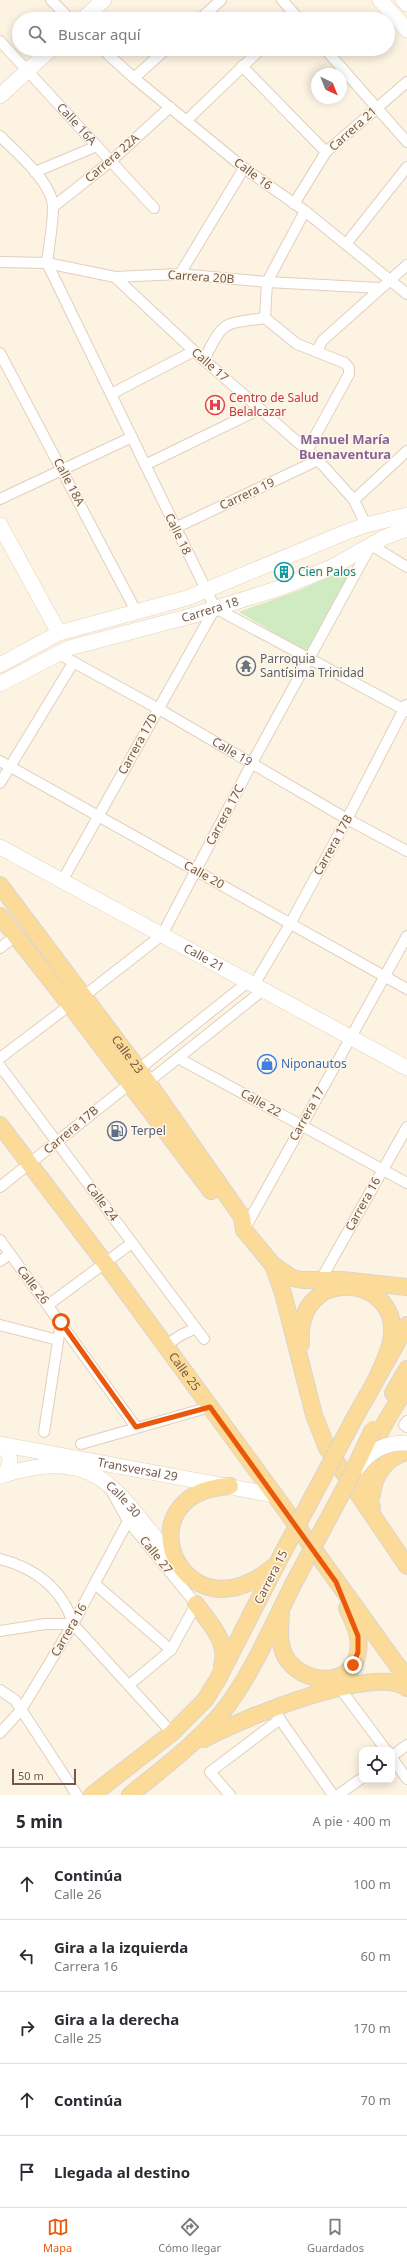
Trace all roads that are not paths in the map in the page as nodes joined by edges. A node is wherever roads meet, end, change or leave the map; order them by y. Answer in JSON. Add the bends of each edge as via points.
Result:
{"nodes":[{"id":1,"x":51,"y":0,"type":"edge"},
{"id":2,"x":104,"y":0,"type":"edge"},
{"id":3,"x":221,"y":0,"type":"edge"},
{"id":4,"x":282,"y":0,"type":"edge"},
{"id":5,"x":380,"y":0,"type":"edge"},
{"id":6,"x":403,"y":0,"type":"edge"},
{"id":7,"x":407,"y":4,"type":"edge"},
{"id":8,"x":63,"y":12,"type":"edge"},
{"id":9,"x":91,"y":12,"type":"edge"},
{"id":10,"x":208,"y":12,"type":"edge"},
{"id":11,"x":292,"y":12,"type":"edge"},
{"id":12,"x":391,"y":12,"type":"edge"},
{"id":13,"x":395,"y":17,"type":"edge"},
{"id":14,"x":407,"y":30,"type":"edge"},
{"id":15,"x":0,"y":41,"type":"edge"},
{"id":16,"x":12,"y":53,"type":"edge"},
{"id":17,"x":14,"y":56,"type":"edge"},
{"id":18,"x":43,"y":56,"type":"edge"},
{"id":19,"x":110,"y":56,"type":"edge"},
{"id":20,"x":158,"y":56,"type":"edge"},
{"id":21,"x":253,"y":56,"type":"edge"},
{"id":22,"x":331,"y":56,"type":"edge"},
{"id":23,"x":242,"y":66,"type":"junction"},
{"id":24,"x":28,"y":70,"type":"junction"},
{"id":25,"x":134,"y":78,"type":"junction"},
{"id":26,"x":407,"y":82,"type":"edge"},
{"id":27,"x":0,"y":96,"type":"edge"},
{"id":28,"x":170,"y":107,"type":"junction"},
{"id":29,"x":377,"y":108,"type":"junction"},
{"id":30,"x":187,"y":120,"type":"junction"},
{"id":31,"x":0,"y":136,"type":"edge"},
{"id":32,"x":407,"y":142,"type":"edge"},
{"id":33,"x":97,"y":146,"type":"junction"},
{"id":34,"x":326,"y":152,"type":"junction"},
{"id":35,"x":111,"y":161,"type":"junction"},
{"id":36,"x":407,"y":167,"type":"edge"},
{"id":37,"x":244,"y":168,"type":"junction"},
{"id":38,"x":35,"y":172,"type":"junction"},
{"id":39,"x":294,"y":204,"type":"junction"},
{"id":40,"x":53,"y":207,"type":"junction"},
{"id":41,"x":154,"y":208,"type":"dead end"},
{"id":42,"x":305,"y":211,"type":"junction"},
{"id":43,"x":346,"y":244,"type":"junction"},
{"id":44,"x":1,"y":262,"type":"edge"},
{"id":45,"x":47,"y":263,"type":"junction"},
{"id":46,"x":407,"y":266,"type":"edge"},
{"id":47,"x":180,"y":274,"type":"junction"},
{"id":48,"x":114,"y":277,"type":"junction"},
{"id":49,"x":390,"y":278,"type":"junction"},
{"id":50,"x":267,"y":282,"type":"junction"},
{"id":51,"x":380,"y":288,"type":"junction"},
{"id":52,"x":407,"y":294,"type":"edge"},
{"id":53,"x":265,"y":318,"type":"junction"},
{"id":54,"x":194,"y":351,"type":"junction"},
{"id":55,"x":317,"y":351,"type":"junction"},
{"id":56,"x":0,"y":353,"type":"edge"},
{"id":57,"x":204,"y":360,"type":"junction"},
{"id":58,"x":111,"y":394,"type":"junction"},
{"id":59,"x":260,"y":409,"type":"junction"},
{"id":60,"x":132,"y":437,"type":"junction"},
{"id":61,"x":308,"y":451,"type":"junction"},
{"id":62,"x":407,"y":451,"type":"edge"},
{"id":63,"x":318,"y":460,"type":"junction"},
{"id":64,"x":145,"y":465,"type":"junction"},
{"id":65,"x":63,"y":470,"type":"junction"},
{"id":66,"x":0,"y":499,"type":"edge"},
{"id":67,"x":354,"y":500,"type":"junction"},
{"id":68,"x":407,"y":515,"type":"edge"},
{"id":69,"x":0,"y":525,"type":"edge"},
{"id":70,"x":366,"y":525,"type":"junction"},
{"id":71,"x":175,"y":528,"type":"junction"},
{"id":72,"x":407,"y":529,"type":"edge"},
{"id":73,"x":371,"y":545,"type":"junction"},
{"id":74,"x":407,"y":567,"type":"edge"},
{"id":75,"x":206,"y":591,"type":"junction"},
{"id":76,"x":215,"y":608,"type":"junction"},
{"id":77,"x":137,"y":612,"type":"junction"},
{"id":78,"x":56,"y":634,"type":"junction"},
{"id":79,"x":57,"y":653,"type":"junction"},
{"id":80,"x":0,"y":658,"type":"edge"},
{"id":81,"x":310,"y":659,"type":"junction"},
{"id":82,"x":44,"y":661,"type":"junction"},
{"id":83,"x":73,"y":664,"type":"junction"},
{"id":84,"x":0,"y":665,"type":"edge"},
{"id":85,"x":0,"y":684,"type":"edge"},
{"id":86,"x":0,"y":693,"type":"edge"},
{"id":87,"x":157,"y":708,"type":"junction"},
{"id":88,"x":406,"y":708,"type":"edge"},
{"id":89,"x":0,"y":762,"type":"edge"},
{"id":90,"x":252,"y":764,"type":"junction"},
{"id":91,"x":11,"y":767,"type":"junction"},
{"id":92,"x":0,"y":783,"type":"edge"},
{"id":93,"x":98,"y":816,"type":"junction"},
{"id":94,"x":347,"y":819,"type":"junction"},
{"id":95,"x":0,"y":847,"type":"edge"},
{"id":96,"x":407,"y":851,"type":"edge"},
{"id":97,"x":196,"y":870,"type":"junction"},
{"id":98,"x":62,"y":881,"type":"junction"},
{"id":99,"x":0,"y":885,"type":"edge"},
{"id":100,"x":0,"y":916,"type":"edge"},
{"id":101,"x":290,"y":924,"type":"junction"},
{"id":102,"x":162,"y":935,"type":"junction"},
{"id":103,"x":15,"y":936,"type":"junction"},
{"id":104,"x":407,"y":936,"type":"edge"},
{"id":105,"x":0,"y":948,"type":"edge"},
{"id":106,"x":383,"y":976,"type":"junction"},
{"id":107,"x":255,"y":985,"type":"junction"},
{"id":108,"x":407,"y":989,"type":"edge"},
{"id":109,"x":84,"y":996,"type":"junction"},
{"id":110,"x":70,"y":1005,"type":"junction"},
{"id":111,"x":350,"y":1037,"type":"junction"},
{"id":112,"x":0,"y":1058,"type":"edge"},
{"id":113,"x":178,"y":1058,"type":"junction"},
{"id":114,"x":0,"y":1066,"type":"edge"},
{"id":115,"x":407,"y":1068,"type":"edge"},
{"id":116,"x":135,"y":1078,"type":"junction"},
{"id":117,"x":0,"y":1125,"type":"edge"},
{"id":118,"x":301,"y":1125,"type":"junction"},
{"id":119,"x":407,"y":1127,"type":"edge"},
{"id":120,"x":57,"y":1142,"type":"junction"},
{"id":121,"x":30,"y":1165,"type":"junction"},
{"id":122,"x":382,"y":1170,"type":"junction"},
{"id":123,"x":407,"y":1183,"type":"edge"},
{"id":124,"x":0,"y":1187,"type":"edge"},
{"id":125,"x":244,"y":1230,"type":"junction"},
{"id":126,"x":0,"y":1240,"type":"edge"},
{"id":127,"x":132,"y":1243,"type":"junction"},
{"id":128,"x":10,"y":1254,"type":"junction"},
{"id":129,"x":0,"y":1261,"type":"edge"},
{"id":130,"x":105,"y":1263,"type":"junction"},
{"id":131,"x":273,"y":1265,"type":"junction"},
{"id":132,"x":320,"y":1281,"type":"junction"},
{"id":133,"x":407,"y":1287,"type":"edge"},
{"id":134,"x":48,"y":1305,"type":"junction"},
{"id":135,"x":61,"y":1322,"type":"junction"},
{"id":136,"x":0,"y":1325,"type":"edge"},
{"id":137,"x":407,"y":1325,"type":"edge"},
{"id":138,"x":196,"y":1328,"type":"junction"},
{"id":139,"x":204,"y":1339,"type":"dead end"},
{"id":140,"x":58,"y":1340,"type":"junction"},
{"id":141,"x":165,"y":1346,"type":"junction"},
{"id":142,"x":407,"y":1369,"type":"edge"},
{"id":143,"x":304,"y":1377,"type":"junction"},
{"id":144,"x":377,"y":1378,"type":"junction"},
{"id":145,"x":407,"y":1386,"type":"edge"},
{"id":146,"x":210,"y":1407,"type":"junction"},
{"id":147,"x":407,"y":1421,"type":"edge"},
{"id":148,"x":136,"y":1427,"type":"junction"},
{"id":149,"x":407,"y":1427,"type":"edge"},
{"id":150,"x":44,"y":1432,"type":"dead end"},
{"id":151,"x":407,"y":1443,"type":"edge"},
{"id":152,"x":0,"y":1444,"type":"edge"},
{"id":153,"x":81,"y":1444,"type":"dead end"},
{"id":154,"x":407,"y":1452,"type":"edge"},
{"id":155,"x":2,"y":1475,"type":"edge"},
{"id":156,"x":348,"y":1482,"type":"junction"},
{"id":157,"x":108,"y":1483,"type":"junction"},
{"id":158,"x":230,"y":1486,"type":"junction"},
{"id":159,"x":274,"y":1495,"type":"junction"},
{"id":160,"x":377,"y":1516,"type":"junction"},
{"id":161,"x":128,"y":1521,"type":"junction"},
{"id":162,"x":397,"y":1550,"type":"edge"},
{"id":163,"x":0,"y":1559,"type":"edge"},
{"id":164,"x":280,"y":1560,"type":"junction"},
{"id":165,"x":180,"y":1566,"type":"junction"},
{"id":166,"x":407,"y":1566,"type":"edge"},
{"id":167,"x":336,"y":1582,"type":"junction"},
{"id":168,"x":95,"y":1584,"type":"junction"},
{"id":169,"x":196,"y":1604,"type":"junction"},
{"id":170,"x":282,"y":1606,"type":"junction"},
{"id":171,"x":73,"y":1624,"type":"junction"},
{"id":172,"x":0,"y":1631,"type":"edge"},
{"id":173,"x":171,"y":1650,"type":"junction"},
{"id":174,"x":218,"y":1679,"type":"junction"},
{"id":175,"x":407,"y":1679,"type":"edge"},
{"id":176,"x":129,"y":1686,"type":"junction"},
{"id":177,"x":339,"y":1687,"type":"junction"},
{"id":178,"x":407,"y":1688,"type":"edge"},
{"id":179,"x":0,"y":1690,"type":"edge"},
{"id":180,"x":22,"y":1710,"type":"junction"},
{"id":181,"x":277,"y":1715,"type":"junction"},
{"id":182,"x":0,"y":1733,"type":"edge"},
{"id":183,"x":172,"y":1733,"type":"junction"},
{"id":184,"x":192,"y":1745,"type":"junction"},
{"id":185,"x":407,"y":1745,"type":"edge"},
{"id":186,"x":384,"y":1747,"type":"edge"},
{"id":187,"x":395,"y":1755,"type":"edge"},
{"id":188,"x":395,"y":1761,"type":"edge"},
{"id":189,"x":407,"y":1779,"type":"edge"},
{"id":190,"x":359,"y":1780,"type":"edge"},
{"id":191,"x":77,"y":1795,"type":"edge"},
{"id":192,"x":92,"y":1795,"type":"edge"},
{"id":193,"x":130,"y":1795,"type":"edge"},
{"id":194,"x":230,"y":1795,"type":"edge"},
{"id":195,"x":333,"y":1795,"type":"edge"},
{"id":196,"x":338,"y":1795,"type":"edge"}],
"edges":[{"from":1,"to":8,"type":"street"},
{"from":2,"to":9,"type":"main road"},
{"from":3,"to":10,"type":"street"},
{"from":4,"to":11,"type":"street"},
{"from":5,"to":12,"type":"main road"},
{"from":6,"to":7,"type":"main road"},
{"from":13,"to":14,"type":"main road"},
{"from":15,"to":16,"type":"street","name":"Calle 16A"},
{"from":17,"to":24,"type":"street","name":"Calle 16A"},
{"from":18,"to":24,"type":"main road"},
{"from":19,"to":25,"type":"street","name":"Calle 16"},
{"from":20,"to":25,"type":"street"},
{"from":21,"to":23,"type":"street"},
{"from":22,"to":29,"type":"street"},
{"from":23,"to":30,"type":"street"},
{"from":23,"to":34,"type":"street"},
{"from":24,"to":27,"type":"main road"},
{"from":24,"to":33,"type":"street","name":"Calle 16A"},
{"from":25,"to":28,"type":"street","name":"Calle 16"},
{"from":26,"to":29,"type":"street","name":"Carrera 21"},
{"from":28,"to":30,"type":"street","name":"Calle 16"},
{"from":28,"to":35,"type":"street","name":"Carrera 22A"},
{"from":29,"to":32,"type":"street"},
{"from":29,"to":34,"type":"street","name":"Carrera 21"},
{"from":30,"to":37,"type":"street","name":"Calle 16"},
{"from":31,"to":38,"type":"street"},
{"from":33,"to":35,"type":"street","name":"Calle 16A"},
{"from":33,"to":38,"type":"street"},
{"from":34,"to":39,"type":"street","name":"Carrera 21"},
{"from":35,"to":40,"type":"street","name":"Carrera 22A"},
{"from":35,"to":41,"type":"street","name":"Calle 16A"},
{"from":36,"to":43,"type":"street"},
{"from":37,"to":39,"type":"street","name":"Calle 16"},
{"from":37,"to":47,"type":"street"},
{"from":38,"to":40,"type":"street","via":[[48,191]]},
{"from":39,"to":42,"type":"street","name":"Calle 16"},
{"from":40,"to":45,"type":"street"},
{"from":42,"to":43,"type":"street","name":"Calle 16"},
{"from":42,"to":50,"type":"street"},
{"from":43,"to":49,"type":"street","name":"Calle 16"},
{"from":44,"to":45,"type":"street","name":"Carrera 20B"},
{"from":45,"to":48,"type":"street","name":"Carrera 20B"},
{"from":45,"to":58,"type":"street","name":"Calle 18"},
{"from":46,"to":49,"type":"street"},
{"from":47,"to":48,"type":"street","name":"Carrera 20B"},
{"from":47,"to":50,"type":"street","name":"Carrera 20B"},
{"from":48,"to":54,"type":"street","name":"Calle 17"},
{"from":49,"to":51,"type":"street"},
{"from":49,"to":52,"type":"street","name":"Calle 16"},
{"from":50,"to":51,"type":"street","name":"Carrera 20B"},
{"from":50,"to":53,"type":"street"},
{"from":51,"to":55,"type":"street","via":[[322,341]]},
{"from":53,"to":55,"type":"street","via":[[297,344]]},
{"from":53,"to":57,"type":"street","via":[[224,326],[218,332]]},
{"from":54,"to":57,"type":"street","name":"Calle 17"},
{"from":54,"to":58,"type":"street"},
{"from":55,"to":61,"type":"street","via":[[345,363],[349,368],[349,374]]},
{"from":56,"to":65,"type":"street","name":"Calle 18A"},
{"from":57,"to":59,"type":"street","name":"Calle 17"},
{"from":58,"to":60,"type":"street","name":"Calle 18"},
{"from":59,"to":61,"type":"street","name":"Calle 17"},
{"from":59,"to":64,"type":"street"},
{"from":60,"to":64,"type":"street","name":"Calle 18"},
{"from":60,"to":65,"type":"street"},
{"from":61,"to":63,"type":"street","name":"Calle 17"},
{"from":62,"to":67,"type":"street"},
{"from":63,"to":67,"type":"street","name":"Calle 17"},
{"from":63,"to":71,"type":"street","name":"Carrera 19"},
{"from":64,"to":71,"type":"street","name":"Calle 18"},
{"from":65,"to":66,"type":"street"},
{"from":65,"to":77,"type":"street","name":"Calle 18A"},
{"from":67,"to":70,"type":"street","name":"Calle 17"},
{"from":68,"to":70,"type":"main road"},
{"from":69,"to":78,"type":"main road"},
{"from":70,"to":75,"type":"main road","name":"Carrera 18"},
{"from":71,"to":75,"type":"street","name":"Calle 18"},
{"from":72,"to":73,"type":"main road"},
{"from":73,"to":74,"type":"street"},
{"from":73,"to":76,"type":"main road","name":"Carrera 18","via":[[332,568],[283,587]]},
{"from":73,"to":81,"type":"street","name":"Carrera 17C"},
{"from":75,"to":76,"type":"street","name":"Calle 18"},
{"from":75,"to":77,"type":"main road","name":"Carrera 18"},
{"from":76,"to":79,"type":"main road","name":"Carrera 18","via":[[81,644]]},
{"from":76,"to":81,"type":"street"},
{"from":76,"to":87,"type":"street","name":"Carrera 17D"},
{"from":77,"to":78,"type":"main road","name":"Carrera 18"},
{"from":78,"to":80,"type":"main road","name":"Carrera 18"},
{"from":78,"to":84,"type":"main road","name":"Carrera 18"},
{"from":79,"to":82,"type":"main road","name":"Carrera 18"},
{"from":79,"to":83,"type":"street","name":"Calle 19"},
{"from":81,"to":88,"type":"street"},
{"from":81,"to":90,"type":"street","name":"Carrera 17C"},
{"from":82,"to":85,"type":"main road","name":"Carrera 18"},
{"from":82,"to":86,"type":"main road","name":"Carrera 18","via":[[34,675]]},
{"from":83,"to":87,"type":"street","name":"Calle 19"},
{"from":83,"to":91,"type":"street"},
{"from":87,"to":90,"type":"street","name":"Calle 19"},
{"from":87,"to":93,"type":"street","name":"Carrera 17D"},
{"from":88,"to":94,"type":"street","name":"Carrera 17B"},
{"from":89,"to":91,"type":"street","name":"Calle 20"},
{"from":90,"to":94,"type":"street","name":"Calle 19"},
{"from":90,"to":97,"type":"street","name":"Carrera 17C"},
{"from":91,"to":92,"type":"street"},
{"from":91,"to":93,"type":"street","name":"Calle 20"},
{"from":93,"to":97,"type":"street","name":"Calle 20"},
{"from":93,"to":98,"type":"street","name":"Carrera 17D"},
{"from":94,"to":96,"type":"street","name":"Calle 19"},
{"from":94,"to":101,"type":"street","name":"Carrera 17B"},
{"from":95,"to":98,"type":"main road","name":"Calle 21"},
{"from":97,"to":101,"type":"street","name":"Calle 20"},
{"from":97,"to":102,"type":"street","name":"Carrera 17C"},
{"from":98,"to":102,"type":"main road","name":"Calle 21"},
{"from":99,"to":109,"type":"main road","name":"Calle 23"},
{"from":100,"to":103,"type":"main road","name":"Calle 23"},
{"from":101,"to":106,"type":"street","name":"Calle 20"},
{"from":101,"to":107,"type":"street","name":"Carrera 17B"},
{"from":102,"to":107,"type":"main road","name":"Calle 21"},
{"from":102,"to":109,"type":"street","name":"Carrera 17C"},
{"from":103,"to":105,"type":"street"},
{"from":103,"to":110,"type":"main road","name":"Calle 23"},
{"from":104,"to":106,"type":"street","name":"Carrera 17"},
{"from":106,"to":108,"type":"street","name":"Calle 20"},
{"from":106,"to":111,"type":"street","name":"Carrera 17"},
{"from":107,"to":111,"type":"main road","name":"Calle 21"},
{"from":107,"to":113,"type":"street","name":"Carrera 17B"},
{"from":107,"to":116,"type":"street","name":"Carrera 17B","via":[[144,1065]]},
{"from":109,"to":116,"type":"main road","name":"Calle 23"},
{"from":110,"to":112,"type":"street"},
{"from":110,"to":116,"type":"main road","name":"Calle 23"},
{"from":111,"to":115,"type":"main road","name":"Calle 21"},
{"from":111,"to":118,"type":"street","name":"Carrera 17"},
{"from":113,"to":116,"type":"street","name":"Carrera 17B","via":[[153,1078]]},
{"from":113,"to":118,"type":"street","name":"Calle 22"},
{"from":114,"to":120,"type":"street","name":"Calle 24"},
{"from":116,"to":120,"type":"street","name":"Carrera 17B"},
{"from":116,"to":125,"type":"main road","name":"Calle 23","via":[[242,1217]]},
{"from":117,"to":121,"type":"main road","name":"Calle 25"},
{"from":118,"to":122,"type":"street","name":"Calle 22"},
{"from":118,"to":125,"type":"street","name":"Carrera 17"},
{"from":119,"to":122,"type":"street","name":"Carrera 16"},
{"from":120,"to":121,"type":"street","name":"Carrera 17B"},
{"from":120,"to":127,"type":"street","name":"Calle 24"},
{"from":121,"to":124,"type":"street","name":"Carrera 17B"},
{"from":121,"to":130,"type":"main road","name":"Calle 25"},
{"from":122,"to":123,"type":"street","name":"Calle 22"},
{"from":122,"to":132,"type":"street","name":"Carrera 16"},
{"from":125,"to":131,"type":"main road","name":"Calle 23"},
{"from":126,"to":128,"type":"street","name":"Calle 26"},
{"from":127,"to":130,"type":"street"},
{"from":127,"to":138,"type":"street","name":"Calle 24"},
{"from":128,"to":129,"type":"street"},
{"from":128,"to":134,"type":"street","name":"Calle 26"},
{"from":130,"to":134,"type":"street"},
{"from":130,"to":141,"type":"main road","name":"Calle 25"},
{"from":131,"to":132,"type":"main road","via":[[292,1278]]},
{"from":131,"to":143,"type":"main road","name":"Calle 23","via":[[283,1293]]},
{"from":132,"to":133,"type":"main road","via":[[342,1280]]},
{"from":134,"to":135,"type":"street","name":"Calle 26"},
{"from":135,"to":140,"type":"street"},
{"from":135,"to":148,"type":"street","name":"Calle 26"},
{"from":136,"to":140,"type":"street"},
{"from":137,"to":144,"type":"main road","name":"Carrera 15"},
{"from":138,"to":139,"type":"street","name":"Calle 24"},
{"from":138,"to":141,"type":"street"},
{"from":140,"to":150,"type":"street"},
{"from":141,"to":146,"type":"main road","name":"Calle 25"},
{"from":142,"to":156,"type":"main road","name":"Carrera 15","bridge":true,"via":[[372,1430]]},
{"from":143,"to":144,"type":"main road","via":[[300,1332],[308,1307],[318,1296],[331,1289],[346,1286],[360,1288],[373,1295],[384,1306],[390,1319],[391,1342]]},
{"from":143,"to":162,"type":"main road","via":[[314,1415],[327,1448]]},
{"from":144,"to":164,"type":"main road","name":"Carrera 15","bridge":true},
{"from":145,"to":160,"type":"main road","via":[[369,1461],[367,1492]]},
{"from":146,"to":148,"type":"street"},
{"from":146,"to":159,"type":"main road","name":"Calle 25"},
{"from":147,"to":149,"type":"street","via":[[404,1425]]},
{"from":148,"to":153,"type":"street"},
{"from":151,"to":156,"type":"main road","bridge":true,"via":[[389,1444],[369,1454]]},
{"from":152,"to":155,"type":"main road","via":[[10,1459],[9,1467]]},
{"from":152,"to":158,"type":"main road","name":"Transversal 29"},
{"from":154,"to":160,"type":"main road","via":[[390,1460],[381,1469],[375,1481],[372,1494]]},
{"from":155,"to":157,"type":"main road","name":"Calle 30","via":[[40,1467],[61,1466],[94,1474]]},
{"from":156,"to":170,"type":"main road","name":"Carrera 15","bridge":true},
{"from":157,"to":161,"type":"street","name":"Calle 27","via":[[114,1499]]},
{"from":157,"to":165,"type":"main road","name":"Calle 30","via":[[129,1504]]},
{"from":158,"to":159,"type":"main road","name":"Transversal 29"},
{"from":158,"to":165,"type":"main road","via":[[212,1487],[202,1491],[188,1500],[176,1513],[169,1535],[172,1550]]},
{"from":159,"to":167,"type":"main road","name":"Calle 25"},
{"from":160,"to":162,"type":"main road"},
{"from":161,"to":168,"type":"street","name":"Carrera 16"},
{"from":161,"to":169,"type":"street","name":"Calle 27"},
{"from":162,"to":166,"type":"main road"},
{"from":163,"to":171,"type":"street","via":[[20,1564],[39,1576],[56,1592],[70,1613]]},
{"from":164,"to":165,"type":"main road","via":[[255,1581],[238,1588],[223,1590],[198,1582]]},
{"from":164,"to":174,"type":"main road","name":"Carrera 15"},
{"from":167,"to":170,"type":"main road","via":[[359,1641],[356,1660],[341,1676],[330,1679],[312,1677],[296,1669],[288,1661],[280,1638]]},
{"from":167,"to":175,"type":"main road","name":"Calle 25"},
{"from":168,"to":171,"type":"street","name":"Carrera 16"},
{"from":168,"to":173,"type":"street"},
{"from":169,"to":173,"type":"street"},
{"from":169,"to":174,"type":"main road","via":[[223,1644],[224,1656]]},
{"from":170,"to":184,"type":"main road","name":"Carrera 15","via":[[241,1684],[225,1708]]},
{"from":171,"to":172,"type":"street","via":[[45,1624]]},
{"from":171,"to":176,"type":"street"},
{"from":171,"to":180,"type":"street","name":"Carrera 16"},
{"from":173,"to":176,"type":"street"},
{"from":174,"to":183,"type":"main road","name":"Carrera 15","via":[[200,1706]]},
{"from":176,"to":183,"type":"street"},
{"from":177,"to":178,"type":"main road","via":[[382,1680]]},
{"from":177,"to":181,"type":"main road"},
{"from":177,"to":186,"type":"street"},
{"from":179,"to":180,"type":"street","via":[[15,1700]]},
{"from":180,"to":182,"type":"street","name":"Carrera 16"},
{"from":180,"to":191,"type":"street"},
{"from":181,"to":184,"type":"main road","via":[[223,1728]]},
{"from":181,"to":194,"type":"street","via":[[210,1772]]},
{"from":181,"to":195,"type":"street"},
{"from":183,"to":192,"type":"main road","name":"Carrera 15"},
{"from":184,"to":193,"type":"main road","name":"Carrera 15"},
{"from":185,"to":187,"type":"street"},
{"from":188,"to":189,"type":"street"},
{"from":190,"to":196,"type":"street"}]}
